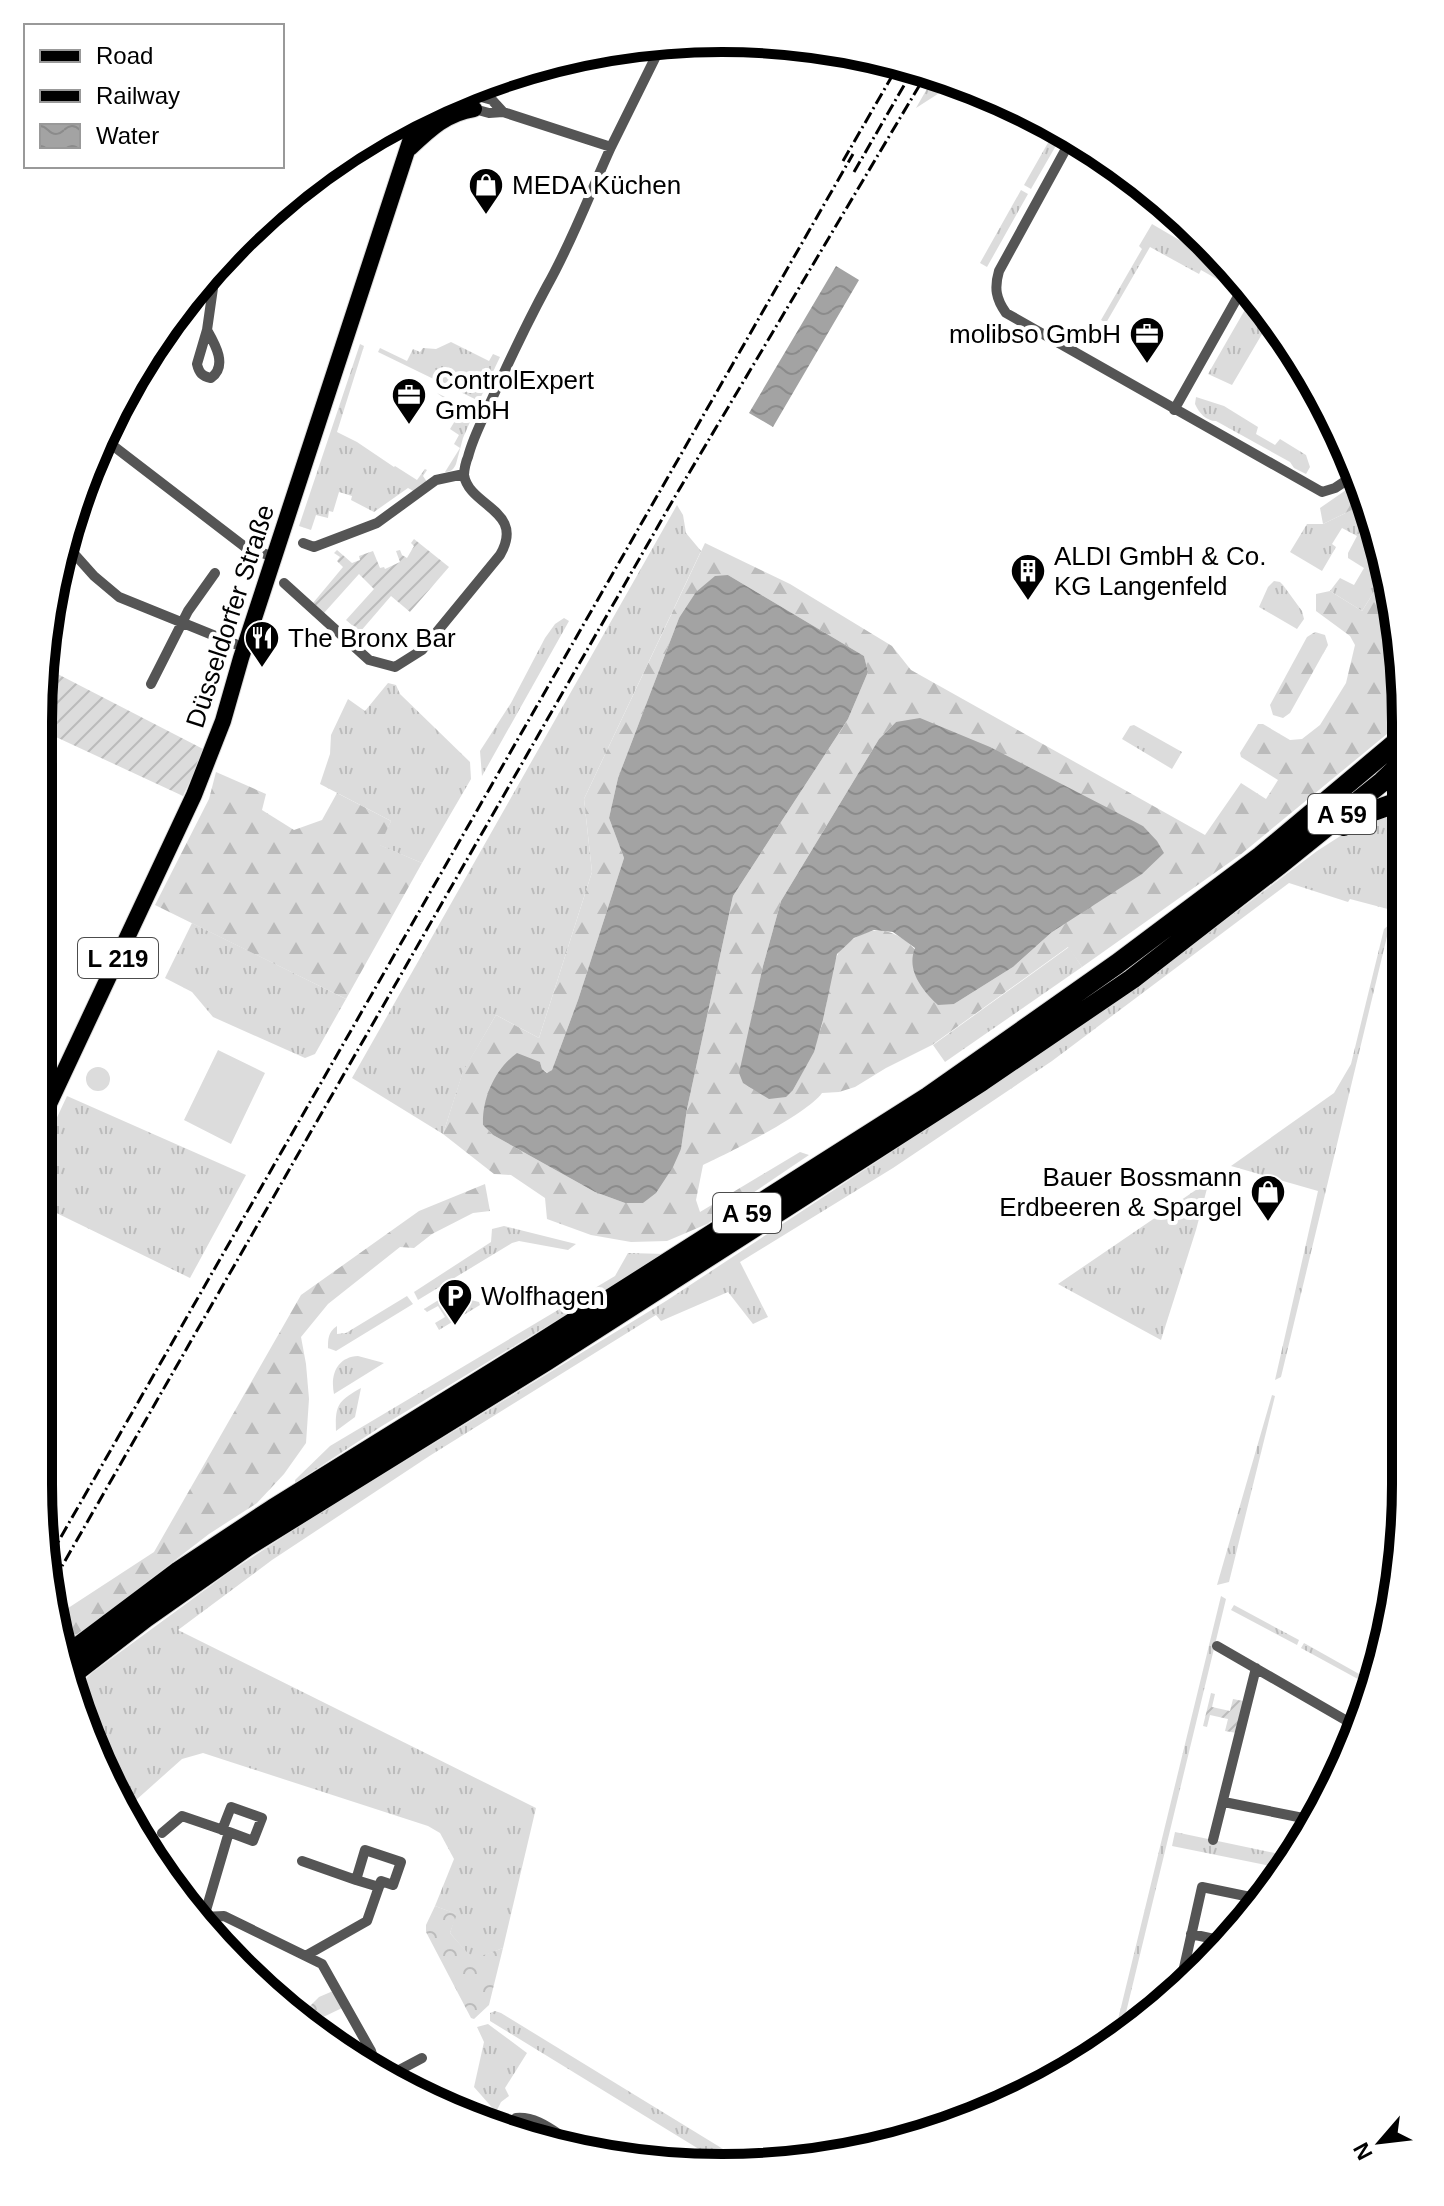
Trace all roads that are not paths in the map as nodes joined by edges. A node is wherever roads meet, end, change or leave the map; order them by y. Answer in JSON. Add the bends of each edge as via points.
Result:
{"nodes":[{"id":1,"x":656,"y":56,"type":"edge"},
{"id":2,"x":482,"y":97,"type":"edge"},
{"id":3,"x":461,"y":105,"type":"edge"},
{"id":4,"x":474,"y":109,"type":"junction"},
{"id":5,"x":503,"y":112,"type":"junction"},
{"id":6,"x":414,"y":127,"type":"edge"},
{"id":7,"x":611,"y":147,"type":"junction"},
{"id":8,"x":1066,"y":148,"type":"edge"},
{"id":9,"x":406,"y":152,"type":"junction"},
{"id":10,"x":210,"y":290,"type":"edge"},
{"id":11,"x":1239,"y":295,"type":"edge"},
{"id":12,"x":207,"y":330,"type":"dead end"},
{"id":13,"x":1174,"y":410,"type":"junction"},
{"id":14,"x":112,"y":445,"type":"edge"},
{"id":15,"x":464,"y":474,"type":"junction"},
{"id":16,"x":1346,"y":480,"type":"edge"},
{"id":17,"x":303,"y":543,"type":"dead end"},
{"id":18,"x":74,"y":554,"type":"edge"},
{"id":19,"x":274,"y":557,"type":"junction"},
{"id":20,"x":215,"y":573,"type":"dead end"},
{"id":21,"x":284,"y":583,"type":"dead end"},
{"id":22,"x":182,"y":623,"type":"junction"},
{"id":23,"x":235,"y":644,"type":"dead end"},
{"id":24,"x":151,"y":684,"type":"dead end"},
{"id":25,"x":1392,"y":746,"type":"edge"},
{"id":26,"x":1392,"y":772,"type":"edge"},
{"id":27,"x":1392,"y":804,"type":"edge"},
{"id":28,"x":1279,"y":865,"type":"junction"},
{"id":29,"x":52,"y":1098,"type":"edge"},
{"id":30,"x":1217,"y":1646,"type":"dead end"},
{"id":31,"x":77,"y":1662,"type":"edge"},
{"id":32,"x":77,"y":1663,"type":"edge"},
{"id":33,"x":1256,"y":1668,"type":"junction"},
{"id":34,"x":1348,"y":1721,"type":"edge"},
{"id":35,"x":1224,"y":1802,"type":"junction"},
{"id":36,"x":1303,"y":1818,"type":"edge"},
{"id":37,"x":162,"y":1833,"type":"dead end"},
{"id":38,"x":1213,"y":1840,"type":"dead end"},
{"id":39,"x":302,"y":1861,"type":"dead end"},
{"id":40,"x":356,"y":1880,"type":"junction"},
{"id":41,"x":379,"y":1887,"type":"junction"},
{"id":42,"x":1250,"y":1897,"type":"edge"},
{"id":43,"x":205,"y":1910,"type":"edge"},
{"id":44,"x":210,"y":1917,"type":"edge"},
{"id":45,"x":1191,"y":1934,"type":"junction"},
{"id":46,"x":1214,"y":1939,"type":"edge"},
{"id":47,"x":307,"y":1955,"type":"junction"},
{"id":48,"x":1183,"y":1970,"type":"edge"},
{"id":49,"x":372,"y":2055,"type":"edge"},
{"id":50,"x":422,"y":2058,"type":"dead end"},
{"id":51,"x":399,"y":2070,"type":"edge"},
{"id":52,"x":516,"y":2118,"type":"dead end"},
{"id":53,"x":556,"y":2133,"type":"edge"}],
"edges":[{"from":1,"to":7,"type":"street"},
{"from":2,"to":5,"type":"street"},
{"from":3,"to":4,"type":"street"},
{"from":4,"to":5,"type":"street"},
{"from":4,"to":9,"type":"main road","via":[[446,118]]},
{"from":5,"to":7,"type":"street"},
{"from":6,"to":9,"type":"main road","name":"Düsseldorfer Straße","number":"L 219"},
{"from":7,"to":15,"type":"street","via":[[473,439]]},
{"from":8,"to":13,"type":"street","via":[[999,271],[998,302],[1006,313]]},
{"from":9,"to":19,"type":"main road","name":"Düsseldorfer Straße","number":"L 219"},
{"from":10,"to":12,"type":"street"},
{"from":11,"to":13,"type":"street"},
{"from":13,"to":16,"type":"street","via":[[1322,492]]},
{"from":14,"to":19,"type":"street","via":[[245,547]]},
{"from":15,"to":17,"type":"street","via":[[436,480],[377,523],[314,547]]},
{"from":15,"to":21,"type":"street","via":[[499,514],[504,549],[422,650],[395,667],[369,660]]},
{"from":18,"to":22,"type":"street","via":[[119,597]]},
{"from":19,"to":29,"type":"main road","name":"Düsseldorfer Straße","number":"L 219","via":[[199,784]]},
{"from":20,"to":22,"type":"street"},
{"from":22,"to":23,"type":"street"},
{"from":22,"to":24,"type":"street"},
{"from":25,"to":31,"type":"highway","number":"A 59","via":[[1261,856],[928,1097],[179,1571]]},
{"from":26,"to":28,"type":"highway","number":"A 59"},
{"from":27,"to":28,"type":"highway","via":[[1362,815]]},
{"from":28,"to":32,"type":"highway","number":"A 59","via":[[1132,979],[982,1081],[246,1547]]},
{"from":30,"to":33,"type":"street"},
{"from":33,"to":34,"type":"street"},
{"from":33,"to":35,"type":"street"},
{"from":35,"to":36,"type":"street"},
{"from":35,"to":38,"type":"street"},
{"from":37,"to":43,"type":"street","via":[[182,1816],[226,1831]]},
{"from":39,"to":40,"type":"street"},
{"from":40,"to":41,"type":"street"},
{"from":40,"to":41,"type":"street","via":[[365,1850],[401,1862],[393,1885],[381,1881]]},
{"from":41,"to":47,"type":"street","via":[[367,1921]]},
{"from":42,"to":45,"type":"street","via":[[1202,1887]]},
{"from":44,"to":47,"type":"street","via":[[224,1916]]},
{"from":45,"to":46,"type":"street"},
{"from":45,"to":48,"type":"street"},
{"from":47,"to":49,"type":"street","via":[[322,1964]]},
{"from":50,"to":51,"type":"street"},
{"from":52,"to":53,"type":"street","via":[[527,2117]]}]}
